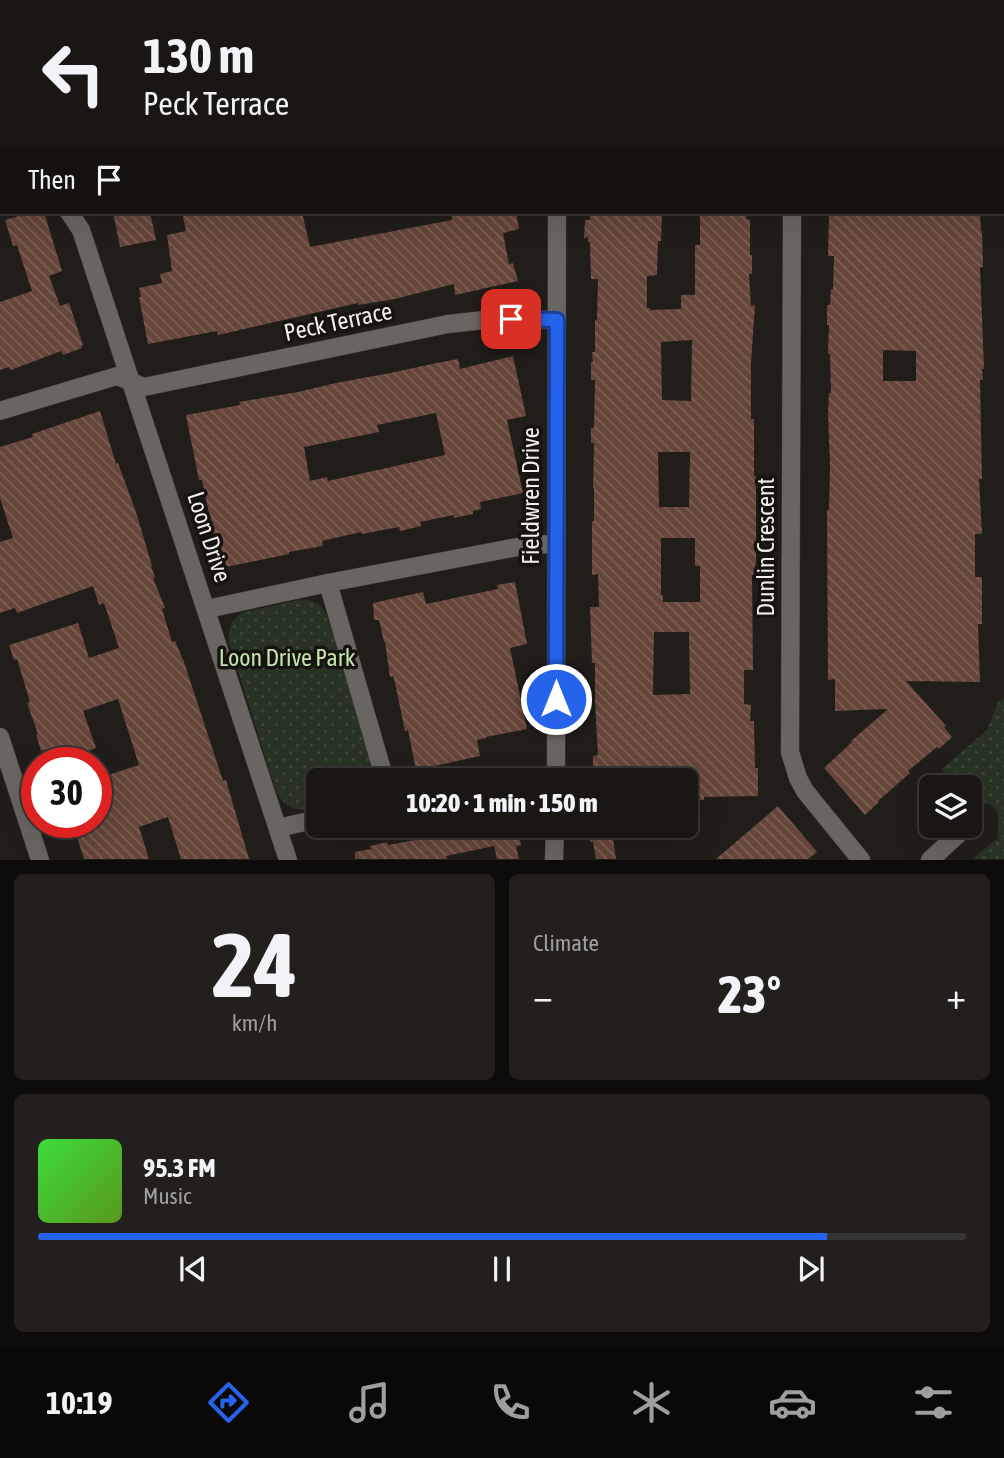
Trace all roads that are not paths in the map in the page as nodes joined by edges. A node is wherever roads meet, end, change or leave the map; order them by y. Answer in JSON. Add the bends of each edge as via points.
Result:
{"nodes":[{"id":1,"x":70,"y":214,"type":"edge"},
{"id":2,"x":81,"y":214,"type":"edge"},
{"id":3,"x":556,"y":214,"type":"edge"},
{"id":4,"x":792,"y":214,"type":"edge"},
{"id":5,"x":81,"y":230,"type":"junction"},
{"id":6,"x":557,"y":320,"type":"junction"},
{"id":7,"x":131,"y":382,"type":"junction"},
{"id":8,"x":0,"y":411,"type":"edge"},
{"id":9,"x":555,"y":544,"type":"junction"},
{"id":10,"x":328,"y":583,"type":"junction"},
{"id":11,"x":207,"y":609,"type":"junction"},
{"id":12,"x":0,"y":737,"type":"edge"},
{"id":13,"x":382,"y":768,"type":"edge"},
{"id":14,"x":556,"y":768,"type":"edge"},
{"id":15,"x":306,"y":822,"type":"edge"},
{"id":16,"x":278,"y":828,"type":"junction"},
{"id":17,"x":555,"y":838,"type":"edge"},
{"id":18,"x":953,"y":838,"type":"edge"},
{"id":19,"x":40,"y":859,"type":"edge"},
{"id":20,"x":288,"y":859,"type":"edge"},
{"id":21,"x":554,"y":859,"type":"edge"},
{"id":22,"x":861,"y":859,"type":"edge"},
{"id":23,"x":930,"y":859,"type":"edge"}],
"edges":[{"from":1,"to":5,"type":"street","name":"Loon Drive"},
{"from":2,"to":5,"type":"street","name":"Loon Drive"},
{"from":3,"to":6,"type":"street","name":"Fieldwren Drive"},
{"from":4,"to":22,"type":"street","name":"Dunlin Crescent","via":[[790,752],[804,791]]},
{"from":5,"to":7,"type":"street","name":"Loon Drive"},
{"from":6,"to":7,"type":"street","name":"Peck Terrace","via":[[448,324],[167,383],[144,387]]},
{"from":6,"to":9,"type":"street","name":"Fieldwren Drive"},
{"from":7,"to":8,"type":"street","name":"Peck Terrace","via":[[117,376]]},
{"from":7,"to":11,"type":"street","name":"Loon Drive"},
{"from":9,"to":10,"type":"street","via":[[528,545]]},
{"from":9,"to":14,"type":"street","name":"Fieldwren Drive"},
{"from":10,"to":11,"type":"street"},
{"from":10,"to":13,"type":"street"},
{"from":11,"to":16,"type":"street","name":"Loon Drive"},
{"from":12,"to":19,"type":"street"},
{"from":15,"to":16,"type":"street"},
{"from":16,"to":20,"type":"street","name":"Loon Drive"},
{"from":17,"to":21,"type":"street"},
{"from":18,"to":23,"type":"street"}]}
